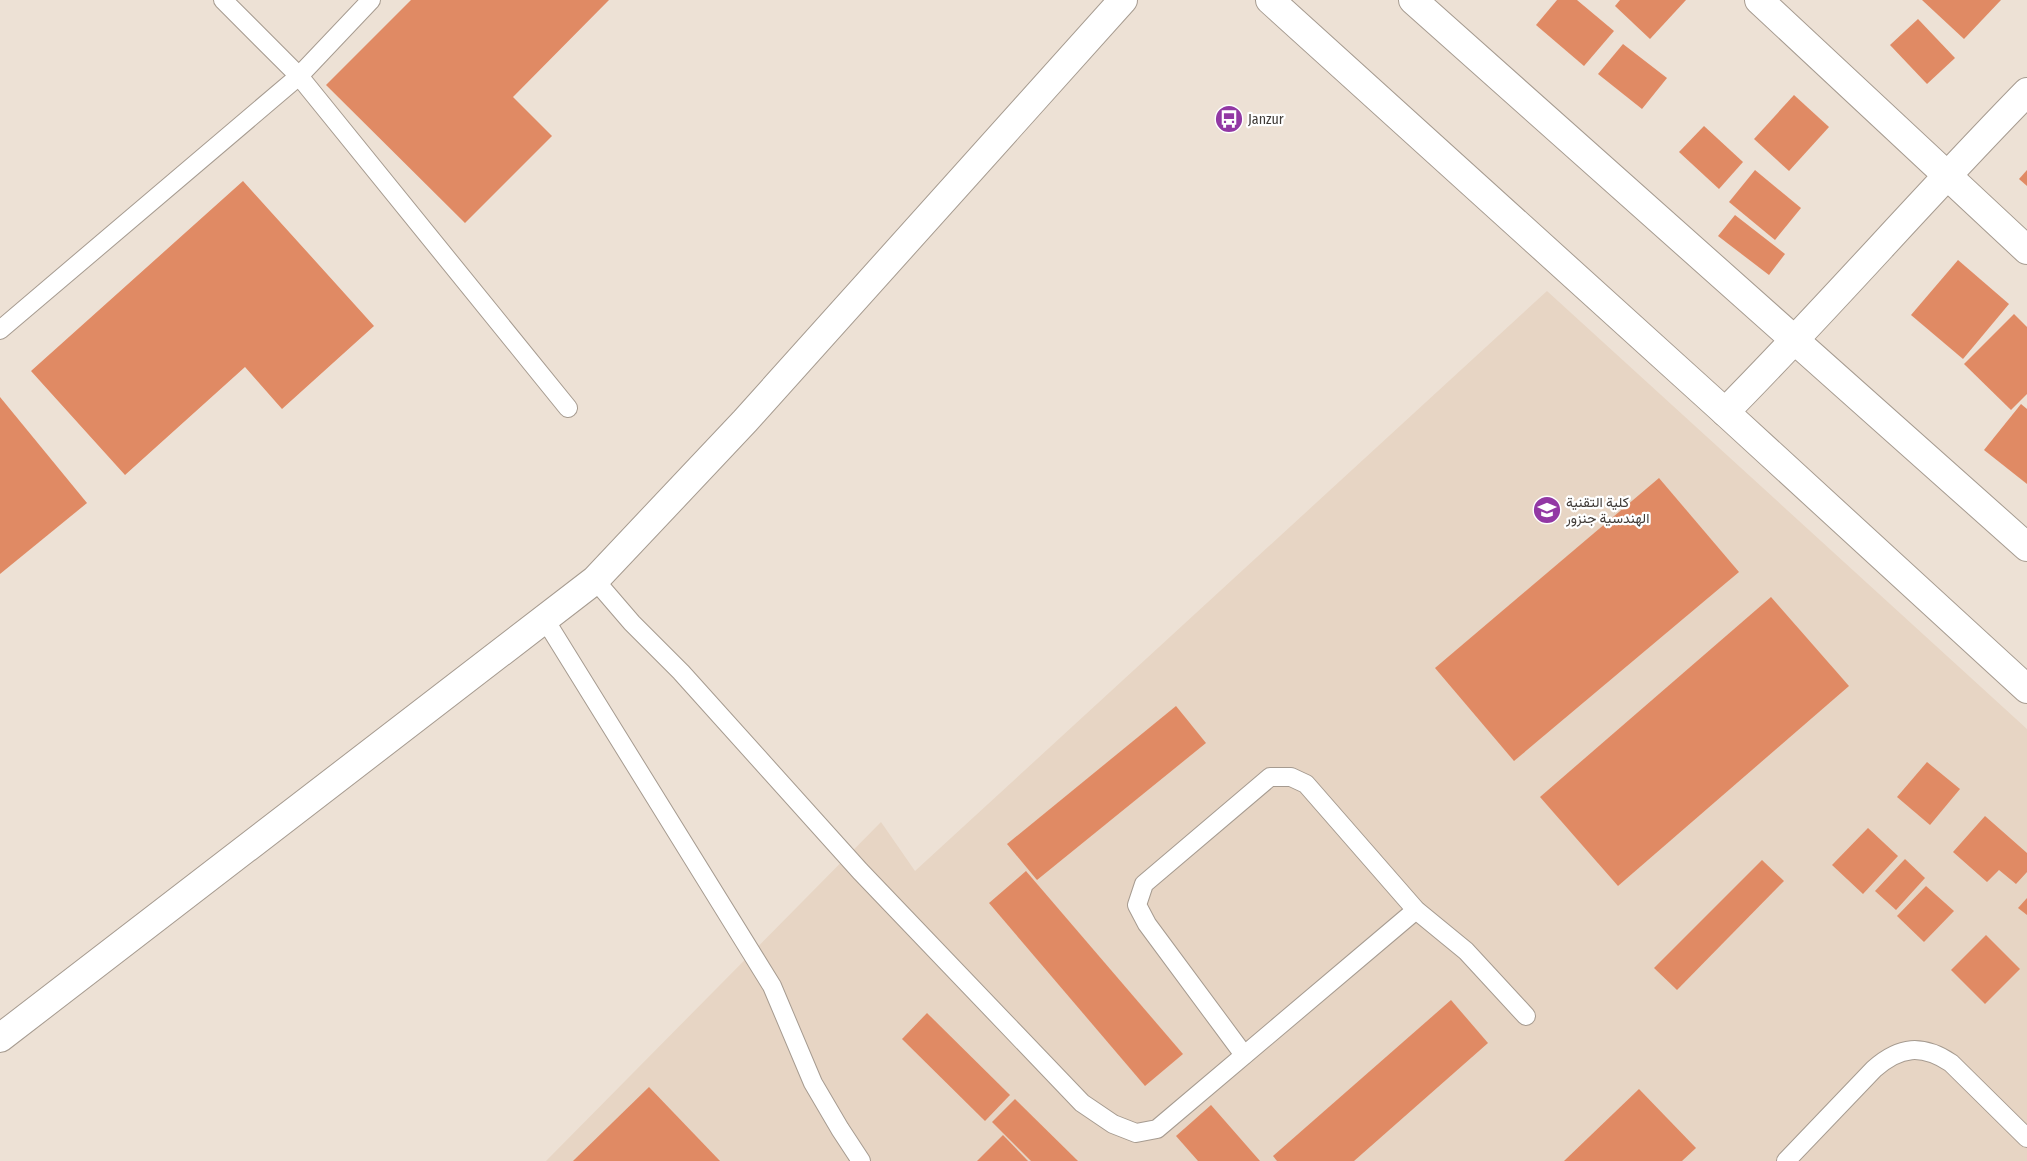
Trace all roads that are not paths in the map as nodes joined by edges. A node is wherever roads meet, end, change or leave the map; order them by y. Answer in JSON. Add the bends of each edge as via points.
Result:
{"nodes":[{"id":1,"x":223,"y":0,"type":"edge"},
{"id":2,"x":370,"y":0,"type":"edge"},
{"id":3,"x":1124,"y":0,"type":"edge"},
{"id":4,"x":1270,"y":0,"type":"edge"},
{"id":5,"x":1414,"y":0,"type":"edge"},
{"id":6,"x":1759,"y":0,"type":"edge"},
{"id":7,"x":299,"y":76,"type":"junction"},
{"id":8,"x":2027,"y":92,"type":"edge"},
{"id":9,"x":1946,"y":175,"type":"junction"},
{"id":10,"x":2027,"y":250,"type":"edge"},
{"id":11,"x":0,"y":330,"type":"edge"},
{"id":12,"x":1797,"y":340,"type":"junction"},
{"id":13,"x":568,"y":408,"type":"dead end"},
{"id":14,"x":1725,"y":412,"type":"junction"},
{"id":15,"x":2027,"y":546,"type":"edge"},
{"id":16,"x":595,"y":580,"type":"junction"},
{"id":17,"x":544,"y":618,"type":"junction"},
{"id":18,"x":2027,"y":689,"type":"edge"},
{"id":19,"x":1416,"y":910,"type":"junction"},
{"id":20,"x":1526,"y":1016,"type":"dead end"},
{"id":21,"x":0,"y":1038,"type":"edge"},
{"id":22,"x":1244,"y":1055,"type":"junction"},
{"id":23,"x":2027,"y":1138,"type":"edge"},
{"id":24,"x":861,"y":1161,"type":"edge"},
{"id":25,"x":1786,"y":1161,"type":"edge"}],
"edges":[{"from":1,"to":7,"type":"lane"},
{"from":2,"to":7,"type":"lane"},
{"from":3,"to":16,"type":"street","via":[[745,421]]},
{"from":4,"to":14,"type":"street"},
{"from":5,"to":12,"type":"street"},
{"from":6,"to":9,"type":"street"},
{"from":7,"to":11,"type":"lane"},
{"from":7,"to":13,"type":"lane"},
{"from":8,"to":9,"type":"street"},
{"from":9,"to":10,"type":"street"},
{"from":9,"to":12,"type":"street"},
{"from":12,"to":14,"type":"street"},
{"from":12,"to":15,"type":"street"},
{"from":14,"to":18,"type":"street"},
{"from":16,"to":17,"type":"street"},
{"from":16,"to":22,"type":"lane","via":[[860,871],[1082,1102],[1113,1124],[1136,1133],[1157,1129]]},
{"from":17,"to":21,"type":"street"},
{"from":17,"to":24,"type":"lane","via":[[772,986],[813,1083]]},
{"from":19,"to":20,"type":"lane","via":[[1466,951]]},
{"from":19,"to":22,"type":"lane"},
{"from":19,"to":22,"type":"lane","via":[[1306,784],[1291,777],[1270,777],[1144,884],[1137,905],[1147,924]]},
{"from":23,"to":25,"type":"lane","via":[[1951,1063],[1936,1054],[1920,1050],[1903,1051],[1874,1069]]}]}
